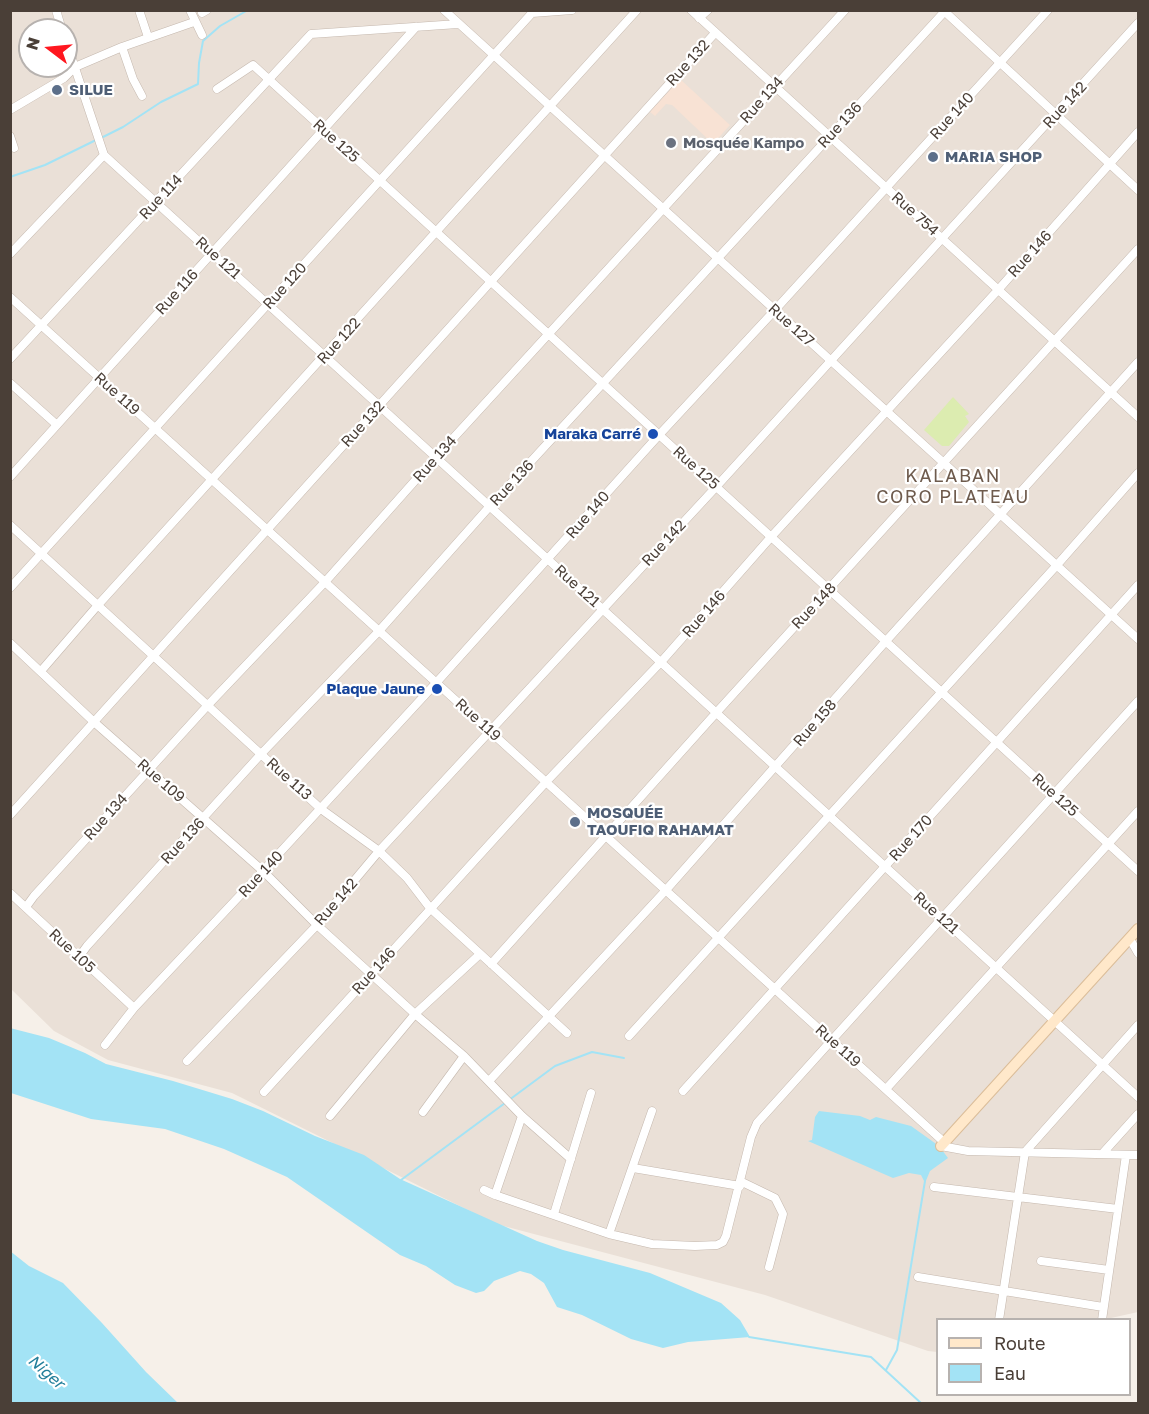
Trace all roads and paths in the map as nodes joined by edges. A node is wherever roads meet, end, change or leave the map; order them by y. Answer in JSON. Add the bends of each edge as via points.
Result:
{"nodes":[{"id":1,"x":139,"y":10,"type":"edge"},
{"id":2,"x":190,"y":10,"type":"edge"},
{"id":3,"x":444,"y":10,"type":"edge"},
{"id":4,"x":572,"y":10,"type":"edge"},
{"id":5,"x":638,"y":10,"type":"edge"},
{"id":6,"x":691,"y":10,"type":"edge"},
{"id":7,"x":708,"y":10,"type":"edge"},
{"id":8,"x":845,"y":10,"type":"edge"},
{"id":9,"x":1048,"y":10,"type":"edge"},
{"id":10,"x":542,"y":11,"type":"edge"},
{"id":11,"x":944,"y":11,"type":"edge"},
{"id":12,"x":699,"y":18,"type":"junction"},
{"id":13,"x":194,"y":22,"type":"junction"},
{"id":14,"x":1138,"y":23,"type":"edge"},
{"id":15,"x":458,"y":24,"type":"junction"},
{"id":16,"x":416,"y":27,"type":"junction"},
{"id":17,"x":715,"y":33,"type":"junction"},
{"id":18,"x":202,"y":35,"type":"dead end"},
{"id":19,"x":148,"y":38,"type":"junction"},
{"id":20,"x":123,"y":47,"type":"junction"},
{"id":21,"x":494,"y":56,"type":"junction"},
{"id":22,"x":1000,"y":63,"type":"junction"},
{"id":23,"x":78,"y":66,"type":"edge"},
{"id":24,"x":78,"y":76,"type":"edge"},
{"id":25,"x":64,"y":78,"type":"edge"},
{"id":26,"x":268,"y":80,"type":"junction"},
{"id":27,"x":774,"y":87,"type":"junction"},
{"id":28,"x":217,"y":89,"type":"dead end"},
{"id":29,"x":142,"y":96,"type":"dead end"},
{"id":30,"x":551,"y":108,"type":"junction"},
{"id":31,"x":10,"y":110,"type":"edge"},
{"id":32,"x":1057,"y":115,"type":"junction"},
{"id":33,"x":323,"y":129,"type":"junction"},
{"id":34,"x":1138,"y":132,"type":"edge"},
{"id":35,"x":10,"y":136,"type":"edge"},
{"id":36,"x":830,"y":137,"type":"junction"},
{"id":37,"x":14,"y":148,"type":"dead end"},
{"id":38,"x":104,"y":155,"type":"junction"},
{"id":39,"x":604,"y":156,"type":"junction"},
{"id":40,"x":1110,"y":164,"type":"junction"},
{"id":41,"x":380,"y":181,"type":"junction"},
{"id":42,"x":887,"y":189,"type":"junction"},
{"id":43,"x":1138,"y":190,"type":"edge"},
{"id":44,"x":156,"y":202,"type":"junction"},
{"id":45,"x":663,"y":209,"type":"junction"},
{"id":46,"x":437,"y":233,"type":"junction"},
{"id":47,"x":942,"y":239,"type":"junction"},
{"id":48,"x":1138,"y":249,"type":"edge"},
{"id":49,"x":212,"y":253,"type":"junction"},
{"id":50,"x":10,"y":254,"type":"edge"},
{"id":51,"x":718,"y":258,"type":"junction"},
{"id":52,"x":491,"y":282,"type":"junction"},
{"id":53,"x":998,"y":290,"type":"junction"},
{"id":54,"x":10,"y":297,"type":"edge"},
{"id":55,"x":268,"y":304,"type":"junction"},
{"id":56,"x":775,"y":310,"type":"junction"},
{"id":57,"x":42,"y":326,"type":"junction"},
{"id":58,"x":549,"y":334,"type":"junction"},
{"id":59,"x":1054,"y":341,"type":"junction"},
{"id":60,"x":325,"y":356,"type":"junction"},
{"id":61,"x":10,"y":359,"type":"edge"},
{"id":62,"x":831,"y":361,"type":"junction"},
{"id":63,"x":1138,"y":362,"type":"edge"},
{"id":64,"x":100,"y":378,"type":"junction"},
{"id":65,"x":10,"y":383,"type":"edge"},
{"id":66,"x":603,"y":384,"type":"junction"},
{"id":67,"x":1111,"y":393,"type":"junction"},
{"id":68,"x":379,"y":406,"type":"junction"},
{"id":69,"x":886,"y":411,"type":"junction"},
{"id":70,"x":1138,"y":417,"type":"edge"},
{"id":71,"x":57,"y":425,"type":"junction"},
{"id":72,"x":155,"y":428,"type":"junction"},
{"id":73,"x":659,"y":435,"type":"junction"},
{"id":74,"x":436,"y":457,"type":"junction"},
{"id":75,"x":944,"y":464,"type":"junction"},
{"id":76,"x":1138,"y":473,"type":"edge"},
{"id":77,"x":10,"y":477,"type":"edge"},
{"id":78,"x":213,"y":480,"type":"junction"},
{"id":79,"x":716,"y":487,"type":"junction"},
{"id":80,"x":490,"y":507,"type":"junction"},
{"id":81,"x":1001,"y":515,"type":"junction"},
{"id":82,"x":10,"y":525,"type":"edge"},
{"id":83,"x":267,"y":530,"type":"junction"},
{"id":84,"x":771,"y":537,"type":"junction"},
{"id":85,"x":42,"y":554,"type":"junction"},
{"id":86,"x":548,"y":560,"type":"junction"},
{"id":87,"x":1057,"y":566,"type":"junction"},
{"id":88,"x":325,"y":582,"type":"junction"},
{"id":89,"x":1138,"y":585,"type":"edge"},
{"id":90,"x":10,"y":588,"type":"edge"},
{"id":91,"x":830,"y":590,"type":"junction"},
{"id":92,"x":98,"y":605,"type":"junction"},
{"id":93,"x":602,"y":609,"type":"junction"},
{"id":94,"x":1112,"y":615,"type":"junction"},
{"id":95,"x":379,"y":631,"type":"junction"},
{"id":96,"x":1138,"y":639,"type":"edge"},
{"id":97,"x":886,"y":641,"type":"junction"},
{"id":98,"x":10,"y":643,"type":"edge"},
{"id":99,"x":154,"y":656,"type":"junction"},
{"id":100,"x":661,"y":662,"type":"junction"},
{"id":101,"x":41,"y":671,"type":"junction"},
{"id":102,"x":436,"y":683,"type":"junction"},
{"id":103,"x":942,"y":692,"type":"junction"},
{"id":104,"x":1138,"y":701,"type":"edge"},
{"id":105,"x":208,"y":705,"type":"junction"},
{"id":106,"x":716,"y":712,"type":"junction"},
{"id":107,"x":94,"y":722,"type":"junction"},
{"id":108,"x":490,"y":731,"type":"junction"},
{"id":109,"x":998,"y":743,"type":"junction"},
{"id":110,"x":261,"y":754,"type":"junction"},
{"id":111,"x":776,"y":767,"type":"junction"},
{"id":112,"x":149,"y":771,"type":"junction"},
{"id":113,"x":546,"y":782,"type":"junction"},
{"id":114,"x":1054,"y":794,"type":"junction"},
{"id":115,"x":321,"y":808,"type":"junction"},
{"id":116,"x":1138,"y":811,"type":"edge"},
{"id":117,"x":10,"y":815,"type":"edge"},
{"id":118,"x":830,"y":816,"type":"junction"},
{"id":119,"x":204,"y":818,"type":"junction"},
{"id":120,"x":606,"y":836,"type":"junction"},
{"id":121,"x":1109,"y":844,"type":"junction"},
{"id":122,"x":380,"y":851,"type":"junction"},
{"id":123,"x":885,"y":867,"type":"junction"},
{"id":124,"x":1138,"y":871,"type":"edge"},
{"id":125,"x":263,"y":872,"type":"junction"},
{"id":126,"x":666,"y":890,"type":"junction"},
{"id":127,"x":10,"y":893,"type":"edge"},
{"id":128,"x":26,"y":908,"type":"junction"},
{"id":129,"x":430,"y":908,"type":"junction"},
{"id":130,"x":942,"y":918,"type":"junction"},
{"id":131,"x":317,"y":925,"type":"junction"},
{"id":132,"x":1138,"y":929,"type":"edge"},
{"id":133,"x":718,"y":938,"type":"junction"},
{"id":134,"x":1130,"y":939,"type":"junction"},
{"id":135,"x":1138,"y":952,"type":"edge"},
{"id":136,"x":480,"y":954,"type":"junction"},
{"id":137,"x":79,"y":957,"type":"junction"},
{"id":138,"x":491,"y":964,"type":"junction"},
{"id":139,"x":996,"y":968,"type":"junction"},
{"id":140,"x":372,"y":974,"type":"junction"},
{"id":141,"x":775,"y":989,"type":"junction"},
{"id":142,"x":134,"y":1008,"type":"junction"},
{"id":143,"x":415,"y":1014,"type":"junction"},
{"id":144,"x":548,"y":1016,"type":"junction"},
{"id":145,"x":1055,"y":1021,"type":"junction"},
{"id":146,"x":1138,"y":1025,"type":"edge"},
{"id":147,"x":567,"y":1033,"type":"dead end"},
{"id":148,"x":629,"y":1036,"type":"dead end"},
{"id":149,"x":832,"y":1040,"type":"junction"},
{"id":150,"x":105,"y":1045,"type":"dead end"},
{"id":151,"x":464,"y":1056,"type":"junction"},
{"id":152,"x":186,"y":1061,"type":"dead end"},
{"id":153,"x":1103,"y":1064,"type":"junction"},
{"id":154,"x":491,"y":1084,"type":"junction"},
{"id":155,"x":886,"y":1089,"type":"junction"},
{"id":156,"x":683,"y":1091,"type":"dead end"},
{"id":157,"x":264,"y":1092,"type":"dead end"},
{"id":158,"x":591,"y":1093,"type":"dead end"},
{"id":159,"x":1138,"y":1097,"type":"edge"},
{"id":160,"x":652,"y":1111,"type":"dead end"},
{"id":161,"x":423,"y":1112,"type":"dead end"},
{"id":162,"x":1138,"y":1114,"type":"edge"},
{"id":163,"x":330,"y":1116,"type":"dead end"},
{"id":164,"x":522,"y":1116,"type":"junction"},
{"id":165,"x":943,"y":1144,"type":"junction"},
{"id":166,"x":1025,"y":1152,"type":"junction"},
{"id":167,"x":1102,"y":1154,"type":"junction"},
{"id":168,"x":1126,"y":1155,"type":"junction"},
{"id":169,"x":1138,"y":1155,"type":"edge"},
{"id":170,"x":571,"y":1159,"type":"junction"},
{"id":171,"x":633,"y":1168,"type":"junction"},
{"id":172,"x":740,"y":1183,"type":"junction"},
{"id":173,"x":934,"y":1187,"type":"dead end"},
{"id":174,"x":484,"y":1190,"type":"dead end"},
{"id":175,"x":495,"y":1195,"type":"junction"},
{"id":176,"x":1018,"y":1198,"type":"junction"},
{"id":177,"x":1118,"y":1209,"type":"junction"},
{"id":178,"x":554,"y":1214,"type":"junction"},
{"id":179,"x":609,"y":1234,"type":"junction"},
{"id":180,"x":1041,"y":1261,"type":"dead end"},
{"id":181,"x":769,"y":1267,"type":"dead end"},
{"id":182,"x":1109,"y":1270,"type":"junction"},
{"id":183,"x":918,"y":1277,"type":"dead end"},
{"id":184,"x":1004,"y":1291,"type":"junction"},
{"id":185,"x":1103,"y":1307,"type":"junction"},
{"id":186,"x":999,"y":1318,"type":"edge"},
{"id":187,"x":1102,"y":1318,"type":"edge"}],
"edges":[{"from":1,"to":19,"type":"street"},
{"from":2,"to":13,"type":"street"},
{"from":3,"to":15,"type":"street","name":"Rue 127"},
{"from":4,"to":10,"type":"street","name":"Rue 120"},
{"from":5,"to":30,"type":"street","name":"Rue 122"},
{"from":6,"to":12,"type":"street","name":"Rue 754"},
{"from":7,"to":12,"type":"street"},
{"from":8,"to":27,"type":"street","name":"Rue 134"},
{"from":9,"to":22,"type":"street","name":"Rue 140"},
{"from":10,"to":21,"type":"street","name":"Rue 120","via":[[532,13]]},
{"from":11,"to":22,"type":"street"},
{"from":11,"to":36,"type":"street","name":"Rue 136"},
{"from":12,"to":17,"type":"street","name":"Rue 754"},
{"from":13,"to":18,"type":"street"},
{"from":13,"to":19,"type":"street"},
{"from":14,"to":32,"type":"street","name":"Rue 142"},
{"from":15,"to":16,"type":"street"},
{"from":15,"to":21,"type":"street","name":"Rue 127"},
{"from":16,"to":26,"type":"street","name":"Rue 114","via":[[311,34]]},
{"from":16,"to":33,"type":"street","name":"Rue 116"},
{"from":17,"to":27,"type":"street","name":"Rue 754"},
{"from":17,"to":39,"type":"street","name":"Rue 132"},
{"from":19,"to":20,"type":"street"},
{"from":20,"to":23,"type":"street"},
{"from":20,"to":29,"type":"street"},
{"from":21,"to":30,"type":"street","name":"Rue 127"},
{"from":21,"to":41,"type":"street","name":"Rue 120"},
{"from":22,"to":32,"type":"street"},
{"from":22,"to":42,"type":"street","name":"Rue 140"},
{"from":24,"to":38,"type":"street","name":"Rue 121"},
{"from":25,"to":31,"type":"street"},
{"from":26,"to":28,"type":"street","name":"Rue 125","via":[[253,65]]},
{"from":26,"to":33,"type":"street","name":"Rue 125"},
{"from":26,"to":44,"type":"street","name":"Rue 114"},
{"from":27,"to":36,"type":"street","name":"Rue 754"},
{"from":27,"to":45,"type":"street","name":"Rue 134"},
{"from":30,"to":39,"type":"street","name":"Rue 127"},
{"from":30,"to":46,"type":"street","name":"Rue 122"},
{"from":32,"to":40,"type":"street"},
{"from":32,"to":47,"type":"street","name":"Rue 142"},
{"from":33,"to":41,"type":"street","name":"Rue 125"},
{"from":33,"to":49,"type":"street","name":"Rue 116"},
{"from":34,"to":40,"type":"street","name":"Rue 146"},
{"from":35,"to":37,"type":"street"},
{"from":36,"to":42,"type":"street","name":"Rue 754"},
{"from":36,"to":51,"type":"street","name":"Rue 136"},
{"from":38,"to":44,"type":"street","name":"Rue 121"},
{"from":38,"to":50,"type":"street"},
{"from":39,"to":45,"type":"street","name":"Rue 127"},
{"from":39,"to":52,"type":"street","name":"Rue 132"},
{"from":40,"to":43,"type":"street"},
{"from":40,"to":53,"type":"street","name":"Rue 146"},
{"from":41,"to":46,"type":"street","name":"Rue 125"},
{"from":41,"to":55,"type":"street","name":"Rue 120"},
{"from":42,"to":47,"type":"street","name":"Rue 754"},
{"from":42,"to":56,"type":"street","name":"Rue 140"},
{"from":44,"to":49,"type":"street","name":"Rue 121"},
{"from":44,"to":57,"type":"street","name":"Rue 114"},
{"from":45,"to":51,"type":"street","name":"Rue 127"},
{"from":45,"to":58,"type":"street","name":"Rue 134"},
{"from":46,"to":52,"type":"street","name":"Rue 125"},
{"from":46,"to":60,"type":"street","name":"Rue 122"},
{"from":47,"to":53,"type":"street","name":"Rue 754"},
{"from":47,"to":62,"type":"street","name":"Rue 142"},
{"from":48,"to":59,"type":"street","name":"Rue 148"},
{"from":49,"to":55,"type":"street","name":"Rue 121"},
{"from":49,"to":64,"type":"street","name":"Rue 116"},
{"from":51,"to":56,"type":"street","name":"Rue 127"},
{"from":51,"to":66,"type":"street","name":"Rue 136"},
{"from":52,"to":58,"type":"street","name":"Rue 125"},
{"from":52,"to":68,"type":"street","name":"Rue 132"},
{"from":53,"to":59,"type":"street","name":"Rue 754"},
{"from":53,"to":69,"type":"street","name":"Rue 146"},
{"from":54,"to":57,"type":"street","name":"Rue 119"},
{"from":55,"to":60,"type":"street","name":"Rue 121"},
{"from":55,"to":72,"type":"street","name":"Rue 120"},
{"from":56,"to":62,"type":"street","name":"Rue 127"},
{"from":56,"to":73,"type":"street","name":"Rue 140"},
{"from":57,"to":61,"type":"street","name":"Rue 114"},
{"from":57,"to":64,"type":"street","name":"Rue 119"},
{"from":58,"to":66,"type":"street","name":"Rue 125"},
{"from":58,"to":74,"type":"street","name":"Rue 134"},
{"from":59,"to":67,"type":"street","name":"Rue 754"},
{"from":59,"to":75,"type":"street","name":"Rue 148"},
{"from":60,"to":68,"type":"street","name":"Rue 121"},
{"from":60,"to":78,"type":"street","name":"Rue 122"},
{"from":62,"to":69,"type":"street","name":"Rue 127"},
{"from":62,"to":79,"type":"street","name":"Rue 142"},
{"from":63,"to":67,"type":"street","name":"Rue 158"},
{"from":64,"to":71,"type":"street","name":"Rue 116"},
{"from":64,"to":72,"type":"street","name":"Rue 119"},
{"from":65,"to":71,"type":"street"},
{"from":66,"to":73,"type":"street","name":"Rue 125"},
{"from":66,"to":80,"type":"street","name":"Rue 136"},
{"from":67,"to":70,"type":"street","name":"Rue 754"},
{"from":67,"to":81,"type":"street","name":"Rue 158"},
{"from":68,"to":74,"type":"street","name":"Rue 121"},
{"from":68,"to":83,"type":"street","name":"Rue 132"},
{"from":69,"to":75,"type":"street","name":"Rue 127"},
{"from":69,"to":84,"type":"street","name":"Rue 146"},
{"from":71,"to":77,"type":"street","name":"Rue 116"},
{"from":72,"to":78,"type":"street","name":"Rue 119"},
{"from":72,"to":85,"type":"street","name":"Rue 120"},
{"from":73,"to":79,"type":"street","name":"Rue 125"},
{"from":73,"to":86,"type":"street","name":"Rue 140"},
{"from":74,"to":80,"type":"street","name":"Rue 121"},
{"from":74,"to":88,"type":"street","name":"Rue 134"},
{"from":75,"to":81,"type":"street","name":"Rue 127"},
{"from":75,"to":91,"type":"street","name":"Rue 148"},
{"from":76,"to":87,"type":"street"},
{"from":78,"to":83,"type":"street","name":"Rue 119"},
{"from":78,"to":92,"type":"street","name":"Rue 122"},
{"from":79,"to":84,"type":"street","name":"Rue 125"},
{"from":79,"to":93,"type":"street","name":"Rue 142"},
{"from":80,"to":86,"type":"street","name":"Rue 121"},
{"from":80,"to":95,"type":"street","name":"Rue 136"},
{"from":81,"to":87,"type":"street","name":"Rue 127"},
{"from":81,"to":97,"type":"street","name":"Rue 158"},
{"from":82,"to":85,"type":"street","name":"Rue 113"},
{"from":83,"to":88,"type":"street","name":"Rue 119"},
{"from":83,"to":99,"type":"street","name":"Rue 132"},
{"from":84,"to":91,"type":"street","name":"Rue 125"},
{"from":84,"to":100,"type":"street","name":"Rue 146"},
{"from":85,"to":90,"type":"street","name":"Rue 120"},
{"from":85,"to":92,"type":"street","name":"Rue 113"},
{"from":86,"to":93,"type":"street","name":"Rue 121"},
{"from":86,"to":102,"type":"street","name":"Rue 140"},
{"from":87,"to":94,"type":"street","name":"Rue 127"},
{"from":87,"to":103,"type":"street"},
{"from":88,"to":95,"type":"street","name":"Rue 119"},
{"from":88,"to":105,"type":"street","name":"Rue 134"},
{"from":89,"to":94,"type":"street","name":"Rue 170"},
{"from":91,"to":97,"type":"street","name":"Rue 125"},
{"from":91,"to":106,"type":"street","name":"Rue 148"},
{"from":92,"to":99,"type":"street","name":"Rue 113"},
{"from":92,"to":101,"type":"street","name":"Rue 122"},
{"from":93,"to":100,"type":"street","name":"Rue 121"},
{"from":93,"to":108,"type":"street","name":"Rue 142"},
{"from":94,"to":96,"type":"street","name":"Rue 127"},
{"from":94,"to":109,"type":"street","name":"Rue 170"},
{"from":95,"to":102,"type":"street","name":"Rue 119"},
{"from":95,"to":110,"type":"street","name":"Rue 136"},
{"from":97,"to":103,"type":"street","name":"Rue 125"},
{"from":97,"to":111,"type":"street","name":"Rue 158"},
{"from":98,"to":101,"type":"street","name":"Rue 109"},
{"from":99,"to":105,"type":"street","name":"Rue 113"},
{"from":99,"to":107,"type":"street","name":"Rue 132"},
{"from":100,"to":106,"type":"street","name":"Rue 121"},
{"from":100,"to":113,"type":"street","name":"Rue 146"},
{"from":101,"to":107,"type":"street","name":"Rue 109"},
{"from":102,"to":108,"type":"street","name":"Rue 119"},
{"from":102,"to":115,"type":"street","name":"Rue 140"},
{"from":103,"to":109,"type":"street","name":"Rue 125"},
{"from":103,"to":118,"type":"street"},
{"from":104,"to":114,"type":"street"},
{"from":105,"to":110,"type":"street","name":"Rue 113"},
{"from":105,"to":112,"type":"street","name":"Rue 134"},
{"from":106,"to":111,"type":"street","name":"Rue 121"},
{"from":106,"to":120,"type":"street","name":"Rue 148"},
{"from":107,"to":112,"type":"street","name":"Rue 109"},
{"from":107,"to":117,"type":"street","name":"Rue 132"},
{"from":108,"to":113,"type":"street","name":"Rue 119"},
{"from":108,"to":122,"type":"street","name":"Rue 142"},
{"from":109,"to":114,"type":"street","name":"Rue 125"},
{"from":109,"to":123,"type":"street","name":"Rue 170"},
{"from":110,"to":115,"type":"street","name":"Rue 113"},
{"from":110,"to":119,"type":"street","name":"Rue 136"},
{"from":111,"to":118,"type":"street","name":"Rue 121"},
{"from":111,"to":126,"type":"street","name":"Rue 158"},
{"from":112,"to":119,"type":"street","name":"Rue 109"},
{"from":112,"to":128,"type":"street","name":"Rue 134"},
{"from":113,"to":120,"type":"street","name":"Rue 119"},
{"from":113,"to":129,"type":"street","name":"Rue 146"},
{"from":114,"to":121,"type":"street","name":"Rue 125"},
{"from":114,"to":130,"type":"street"},
{"from":115,"to":122,"type":"street","name":"Rue 113"},
{"from":115,"to":125,"type":"street","name":"Rue 140"},
{"from":116,"to":121,"type":"street"},
{"from":118,"to":123,"type":"street","name":"Rue 121"},
{"from":118,"to":133,"type":"street"},
{"from":119,"to":125,"type":"street","name":"Rue 109"},
{"from":119,"to":137,"type":"street","name":"Rue 136"},
{"from":120,"to":126,"type":"street","name":"Rue 119"},
{"from":120,"to":138,"type":"street","name":"Rue 148"},
{"from":121,"to":124,"type":"street","name":"Rue 125"},
{"from":121,"to":139,"type":"street"},
{"from":122,"to":129,"type":"street","name":"Rue 113"},
{"from":122,"to":131,"type":"street","name":"Rue 142"},
{"from":123,"to":130,"type":"street","name":"Rue 121"},
{"from":123,"to":141,"type":"street","name":"Rue 170"},
{"from":125,"to":131,"type":"street","name":"Rue 109"},
{"from":125,"to":142,"type":"street","name":"Rue 140"},
{"from":126,"to":133,"type":"street","name":"Rue 119"},
{"from":126,"to":144,"type":"street","name":"Rue 158"},
{"from":127,"to":128,"type":"street","name":"Rue 105"},
{"from":128,"to":137,"type":"street","name":"Rue 105"},
{"from":129,"to":136,"type":"street","name":"Rue 113"},
{"from":129,"to":140,"type":"street","name":"Rue 146"},
{"from":130,"to":139,"type":"street","name":"Rue 121"},
{"from":130,"to":149,"type":"street"},
{"from":131,"to":140,"type":"street","name":"Rue 109"},
{"from":131,"to":152,"type":"street","name":"Rue 142"},
{"from":132,"to":134,"type":"street"},
{"from":133,"to":141,"type":"street","name":"Rue 119"},
{"from":133,"to":148,"type":"street"},
{"from":134,"to":135,"type":"street"},
{"from":134,"to":145,"type":"street"},
{"from":136,"to":138,"type":"street","name":"Rue 113"},
{"from":136,"to":143,"type":"street"},
{"from":137,"to":142,"type":"street","name":"Rue 105"},
{"from":138,"to":144,"type":"street","name":"Rue 113"},
{"from":139,"to":145,"type":"street","name":"Rue 121"},
{"from":139,"to":155,"type":"street"},
{"from":140,"to":143,"type":"street","name":"Rue 109"},
{"from":140,"to":157,"type":"street","name":"Rue 146"},
{"from":141,"to":149,"type":"street","name":"Rue 119"},
{"from":141,"to":156,"type":"street","name":"Rue 170"},
{"from":142,"to":150,"type":"street","name":"Rue 140"},
{"from":143,"to":151,"type":"street","name":"Rue 109"},
{"from":143,"to":163,"type":"street"},
{"from":144,"to":147,"type":"street","name":"Rue 113"},
{"from":144,"to":154,"type":"street","name":"Rue 158"},
{"from":145,"to":153,"type":"street","name":"Rue 121"},
{"from":145,"to":165,"type":"street"},
{"from":146,"to":153,"type":"street"},
{"from":149,"to":155,"type":"street","name":"Rue 119"},
{"from":149,"to":172,"type":"street","via":[[757,1123]]},
{"from":151,"to":154,"type":"street","name":"Rue 109"},
{"from":151,"to":161,"type":"street"},
{"from":153,"to":159,"type":"street","name":"Rue 121"},
{"from":153,"to":166,"type":"street"},
{"from":154,"to":164,"type":"street","name":"Rue 109"},
{"from":155,"to":165,"type":"street","name":"Rue 119"},
{"from":158,"to":170,"type":"street"},
{"from":160,"to":171,"type":"street"},
{"from":162,"to":167,"type":"street"},
{"from":164,"to":170,"type":"street","name":"Rue 109"},
{"from":164,"to":175,"type":"street"},
{"from":165,"to":166,"type":"street","via":[[968,1151]]},
{"from":166,"to":167,"type":"street"},
{"from":166,"to":176,"type":"street"},
{"from":167,"to":168,"type":"street"},
{"from":168,"to":169,"type":"street"},
{"from":168,"to":177,"type":"street"},
{"from":170,"to":178,"type":"street"},
{"from":171,"to":172,"type":"street"},
{"from":171,"to":179,"type":"street"},
{"from":172,"to":179,"type":"street","via":[[726,1236],[717,1245],[664,1246]]},
{"from":172,"to":181,"type":"street","via":[[775,1198],[783,1214]]},
{"from":173,"to":176,"type":"street"},
{"from":174,"to":175,"type":"street"},
{"from":175,"to":178,"type":"street"},
{"from":176,"to":177,"type":"street"},
{"from":176,"to":184,"type":"street"},
{"from":177,"to":182,"type":"street"},
{"from":178,"to":179,"type":"street"},
{"from":180,"to":182,"type":"street"},
{"from":182,"to":185,"type":"street"},
{"from":183,"to":184,"type":"street"},
{"from":184,"to":185,"type":"street"},
{"from":184,"to":186,"type":"street"},
{"from":185,"to":187,"type":"street"}]}
